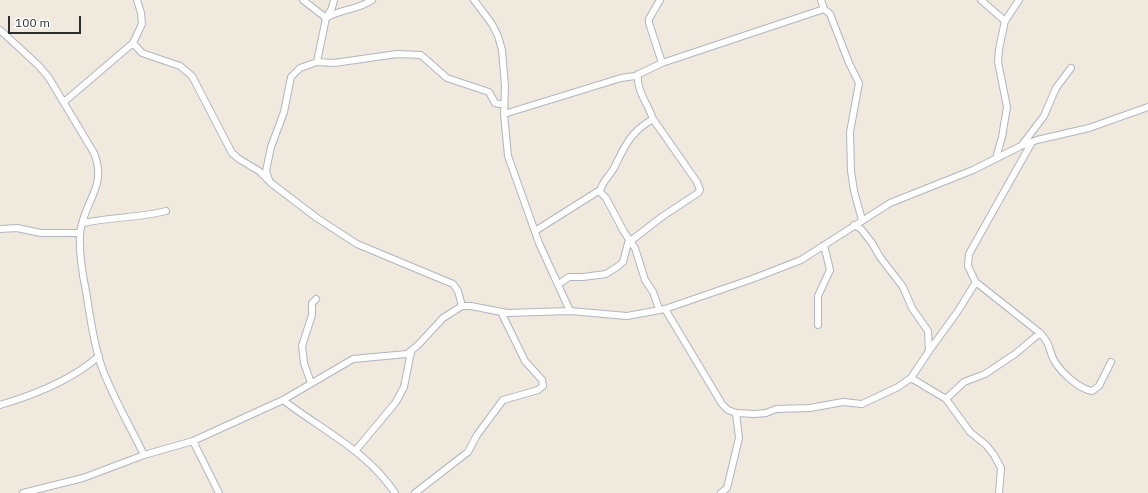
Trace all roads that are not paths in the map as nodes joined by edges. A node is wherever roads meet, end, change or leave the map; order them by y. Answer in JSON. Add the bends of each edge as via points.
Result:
{"nodes":[{"id":1,"x":137,"y":0,"type":"edge"},
{"id":2,"x":304,"y":0,"type":"edge"},
{"id":3,"x":334,"y":0,"type":"edge"},
{"id":4,"x":372,"y":0,"type":"edge"},
{"id":5,"x":474,"y":0,"type":"edge"},
{"id":6,"x":660,"y":0,"type":"edge"},
{"id":7,"x":820,"y":0,"type":"edge"},
{"id":8,"x":981,"y":0,"type":"edge"},
{"id":9,"x":1018,"y":0,"type":"edge"},
{"id":10,"x":824,"y":10,"type":"junction"},
{"id":11,"x":326,"y":18,"type":"junction"},
{"id":12,"x":1005,"y":21,"type":"junction"},
{"id":13,"x":0,"y":30,"type":"edge"},
{"id":14,"x":133,"y":43,"type":"junction"},
{"id":15,"x":317,"y":62,"type":"junction"},
{"id":16,"x":662,"y":63,"type":"junction"},
{"id":17,"x":1070,"y":68,"type":"dead end"},
{"id":18,"x":638,"y":74,"type":"junction"},
{"id":19,"x":64,"y":102,"type":"junction"},
{"id":20,"x":504,"y":105,"type":"junction"},
{"id":21,"x":1148,"y":107,"type":"edge"},
{"id":22,"x":504,"y":114,"type":"junction"},
{"id":23,"x":652,"y":119,"type":"junction"},
{"id":24,"x":1032,"y":142,"type":"junction"},
{"id":25,"x":1021,"y":146,"type":"junction"},
{"id":26,"x":996,"y":158,"type":"junction"},
{"id":27,"x":271,"y":183,"type":"junction"},
{"id":28,"x":600,"y":190,"type":"junction"},
{"id":29,"x":166,"y":211,"type":"dead end"},
{"id":30,"x":862,"y":220,"type":"junction"},
{"id":31,"x":83,"y":223,"type":"junction"},
{"id":32,"x":854,"y":225,"type":"junction"},
{"id":33,"x":0,"y":229,"type":"edge"},
{"id":34,"x":535,"y":231,"type":"junction"},
{"id":35,"x":80,"y":233,"type":"junction"},
{"id":36,"x":631,"y":242,"type":"junction"},
{"id":37,"x":824,"y":245,"type":"junction"},
{"id":38,"x":976,"y":283,"type":"junction"},
{"id":39,"x":559,"y":284,"type":"junction"},
{"id":40,"x":316,"y":299,"type":"dead end"},
{"id":41,"x":462,"y":306,"type":"junction"},
{"id":42,"x":662,"y":309,"type":"junction"},
{"id":43,"x":570,"y":311,"type":"junction"},
{"id":44,"x":501,"y":312,"type":"junction"},
{"id":45,"x":818,"y":325,"type":"dead end"},
{"id":46,"x":1040,"y":333,"type":"junction"},
{"id":47,"x":929,"y":351,"type":"junction"},
{"id":48,"x":411,"y":352,"type":"junction"},
{"id":49,"x":99,"y":356,"type":"junction"},
{"id":50,"x":1111,"y":362,"type":"dead end"},
{"id":51,"x":911,"y":378,"type":"junction"},
{"id":52,"x":311,"y":383,"type":"junction"},
{"id":53,"x":946,"y":399,"type":"junction"},
{"id":54,"x":283,"y":400,"type":"junction"},
{"id":55,"x":0,"y":405,"type":"edge"},
{"id":56,"x":736,"y":413,"type":"junction"},
{"id":57,"x":193,"y":441,"type":"junction"},
{"id":58,"x":356,"y":450,"type":"junction"},
{"id":59,"x":144,"y":455,"type":"junction"},
{"id":60,"x":47,"y":490,"type":"edge"},
{"id":61,"x":23,"y":493,"type":"edge"},
{"id":62,"x":220,"y":493,"type":"edge"},
{"id":63,"x":395,"y":493,"type":"edge"},
{"id":64,"x":415,"y":493,"type":"edge"},
{"id":65,"x":721,"y":493,"type":"edge"},
{"id":66,"x":999,"y":493,"type":"edge"}],
"edges":[{"from":1,"to":14,"type":"street","via":[[142,24]]},
{"from":2,"to":11,"type":"street"},
{"from":3,"to":11,"type":"street"},
{"from":4,"to":11,"type":"street"},
{"from":5,"to":20,"type":"street","via":[[498,36],[504,65]]},
{"from":6,"to":16,"type":"street","via":[[649,23]]},
{"from":7,"to":10,"type":"street"},
{"from":8,"to":12,"type":"street"},
{"from":9,"to":12,"type":"street"},
{"from":10,"to":16,"type":"street"},
{"from":10,"to":30,"type":"street","via":[[830,14],[859,83],[850,132],[851,170]]},
{"from":11,"to":15,"type":"street"},
{"from":12,"to":26,"type":"street","via":[[998,49],[998,62],[1007,107]]},
{"from":13,"to":19,"type":"street","via":[[39,66]]},
{"from":14,"to":19,"type":"street"},
{"from":14,"to":27,"type":"street","via":[[142,54],[180,66],[192,76],[232,153],[259,171]]},
{"from":15,"to":20,"type":"street","via":[[334,64],[397,54],[421,55],[447,78],[488,92],[495,103]]},
{"from":15,"to":27,"type":"street","via":[[300,68],[291,77],[284,112],[269,154],[267,174]]},
{"from":16,"to":18,"type":"street"},
{"from":17,"to":25,"type":"street","via":[[1056,88],[1044,116]]},
{"from":18,"to":22,"type":"street"},
{"from":18,"to":23,"type":"street","via":[[638,86]]},
{"from":19,"to":31,"type":"street","via":[[99,165],[98,182]]},
{"from":20,"to":22,"type":"street"},
{"from":21,"to":24,"type":"street","via":[[1089,128]]},
{"from":22,"to":34,"type":"street","via":[[508,156]]},
{"from":23,"to":28,"type":"street","via":[[629,139]]},
{"from":23,"to":36,"type":"street","via":[[700,190],[692,199],[672,209]]},
{"from":24,"to":25,"type":"street"},
{"from":24,"to":38,"type":"street","via":[[970,254],[968,266]]},
{"from":25,"to":26,"type":"street"},
{"from":26,"to":30,"type":"street","via":[[957,177],[890,203]]},
{"from":27,"to":41,"type":"street","via":[[357,244],[453,284]]},
{"from":28,"to":34,"type":"street"},
{"from":28,"to":36,"type":"street"},
{"from":29,"to":31,"type":"street"},
{"from":30,"to":32,"type":"street"},
{"from":31,"to":35,"type":"street"},
{"from":32,"to":37,"type":"street"},
{"from":32,"to":47,"type":"street","via":[[861,229],[872,243],[907,293],[912,308],[928,331]]},
{"from":33,"to":35,"type":"street"},
{"from":34,"to":39,"type":"street"},
{"from":35,"to":49,"type":"street","via":[[82,269]]},
{"from":36,"to":39,"type":"street","via":[[626,248],[624,262],[606,274],[569,278]]},
{"from":36,"to":42,"type":"street","via":[[645,280]]},
{"from":37,"to":42,"type":"street","via":[[801,260],[782,268]]},
{"from":37,"to":45,"type":"street","via":[[830,270],[818,296]]},
{"from":38,"to":46,"type":"street"},
{"from":38,"to":47,"type":"street"},
{"from":39,"to":43,"type":"street"},
{"from":40,"to":52,"type":"street","via":[[312,303],[312,315],[302,346],[304,363]]},
{"from":41,"to":44,"type":"street"},
{"from":41,"to":48,"type":"street","via":[[443,318]]},
{"from":42,"to":43,"type":"street","via":[[627,316]]},
{"from":42,"to":56,"type":"street","via":[[722,404]]},
{"from":43,"to":44,"type":"street"},
{"from":44,"to":64,"type":"street","via":[[525,361],[542,380],[543,386],[538,390],[503,400],[477,435],[468,452]]},
{"from":46,"to":50,"type":"street","via":[[1048,342],[1061,369],[1088,390],[1092,391],[1099,386]]},
{"from":46,"to":53,"type":"street","via":[[985,374],[964,382]]},
{"from":47,"to":51,"type":"street"},
{"from":48,"to":52,"type":"street","via":[[402,356],[353,359]]},
{"from":48,"to":58,"type":"street","via":[[404,387],[396,402]]},
{"from":49,"to":55,"type":"street","via":[[54,384]]},
{"from":49,"to":59,"type":"street"},
{"from":51,"to":53,"type":"street"},
{"from":51,"to":56,"type":"street","via":[[862,404],[843,402],[810,408]]},
{"from":52,"to":54,"type":"street"},
{"from":53,"to":66,"type":"street","via":[[970,432],[986,445],[999,462]]},
{"from":54,"to":57,"type":"street"},
{"from":54,"to":58,"type":"street"},
{"from":56,"to":65,"type":"street","via":[[739,438],[727,488]]},
{"from":57,"to":59,"type":"street"},
{"from":57,"to":62,"type":"street"},
{"from":58,"to":63,"type":"street"},
{"from":59,"to":60,"type":"street"},
{"from":60,"to":61,"type":"street"}]}
